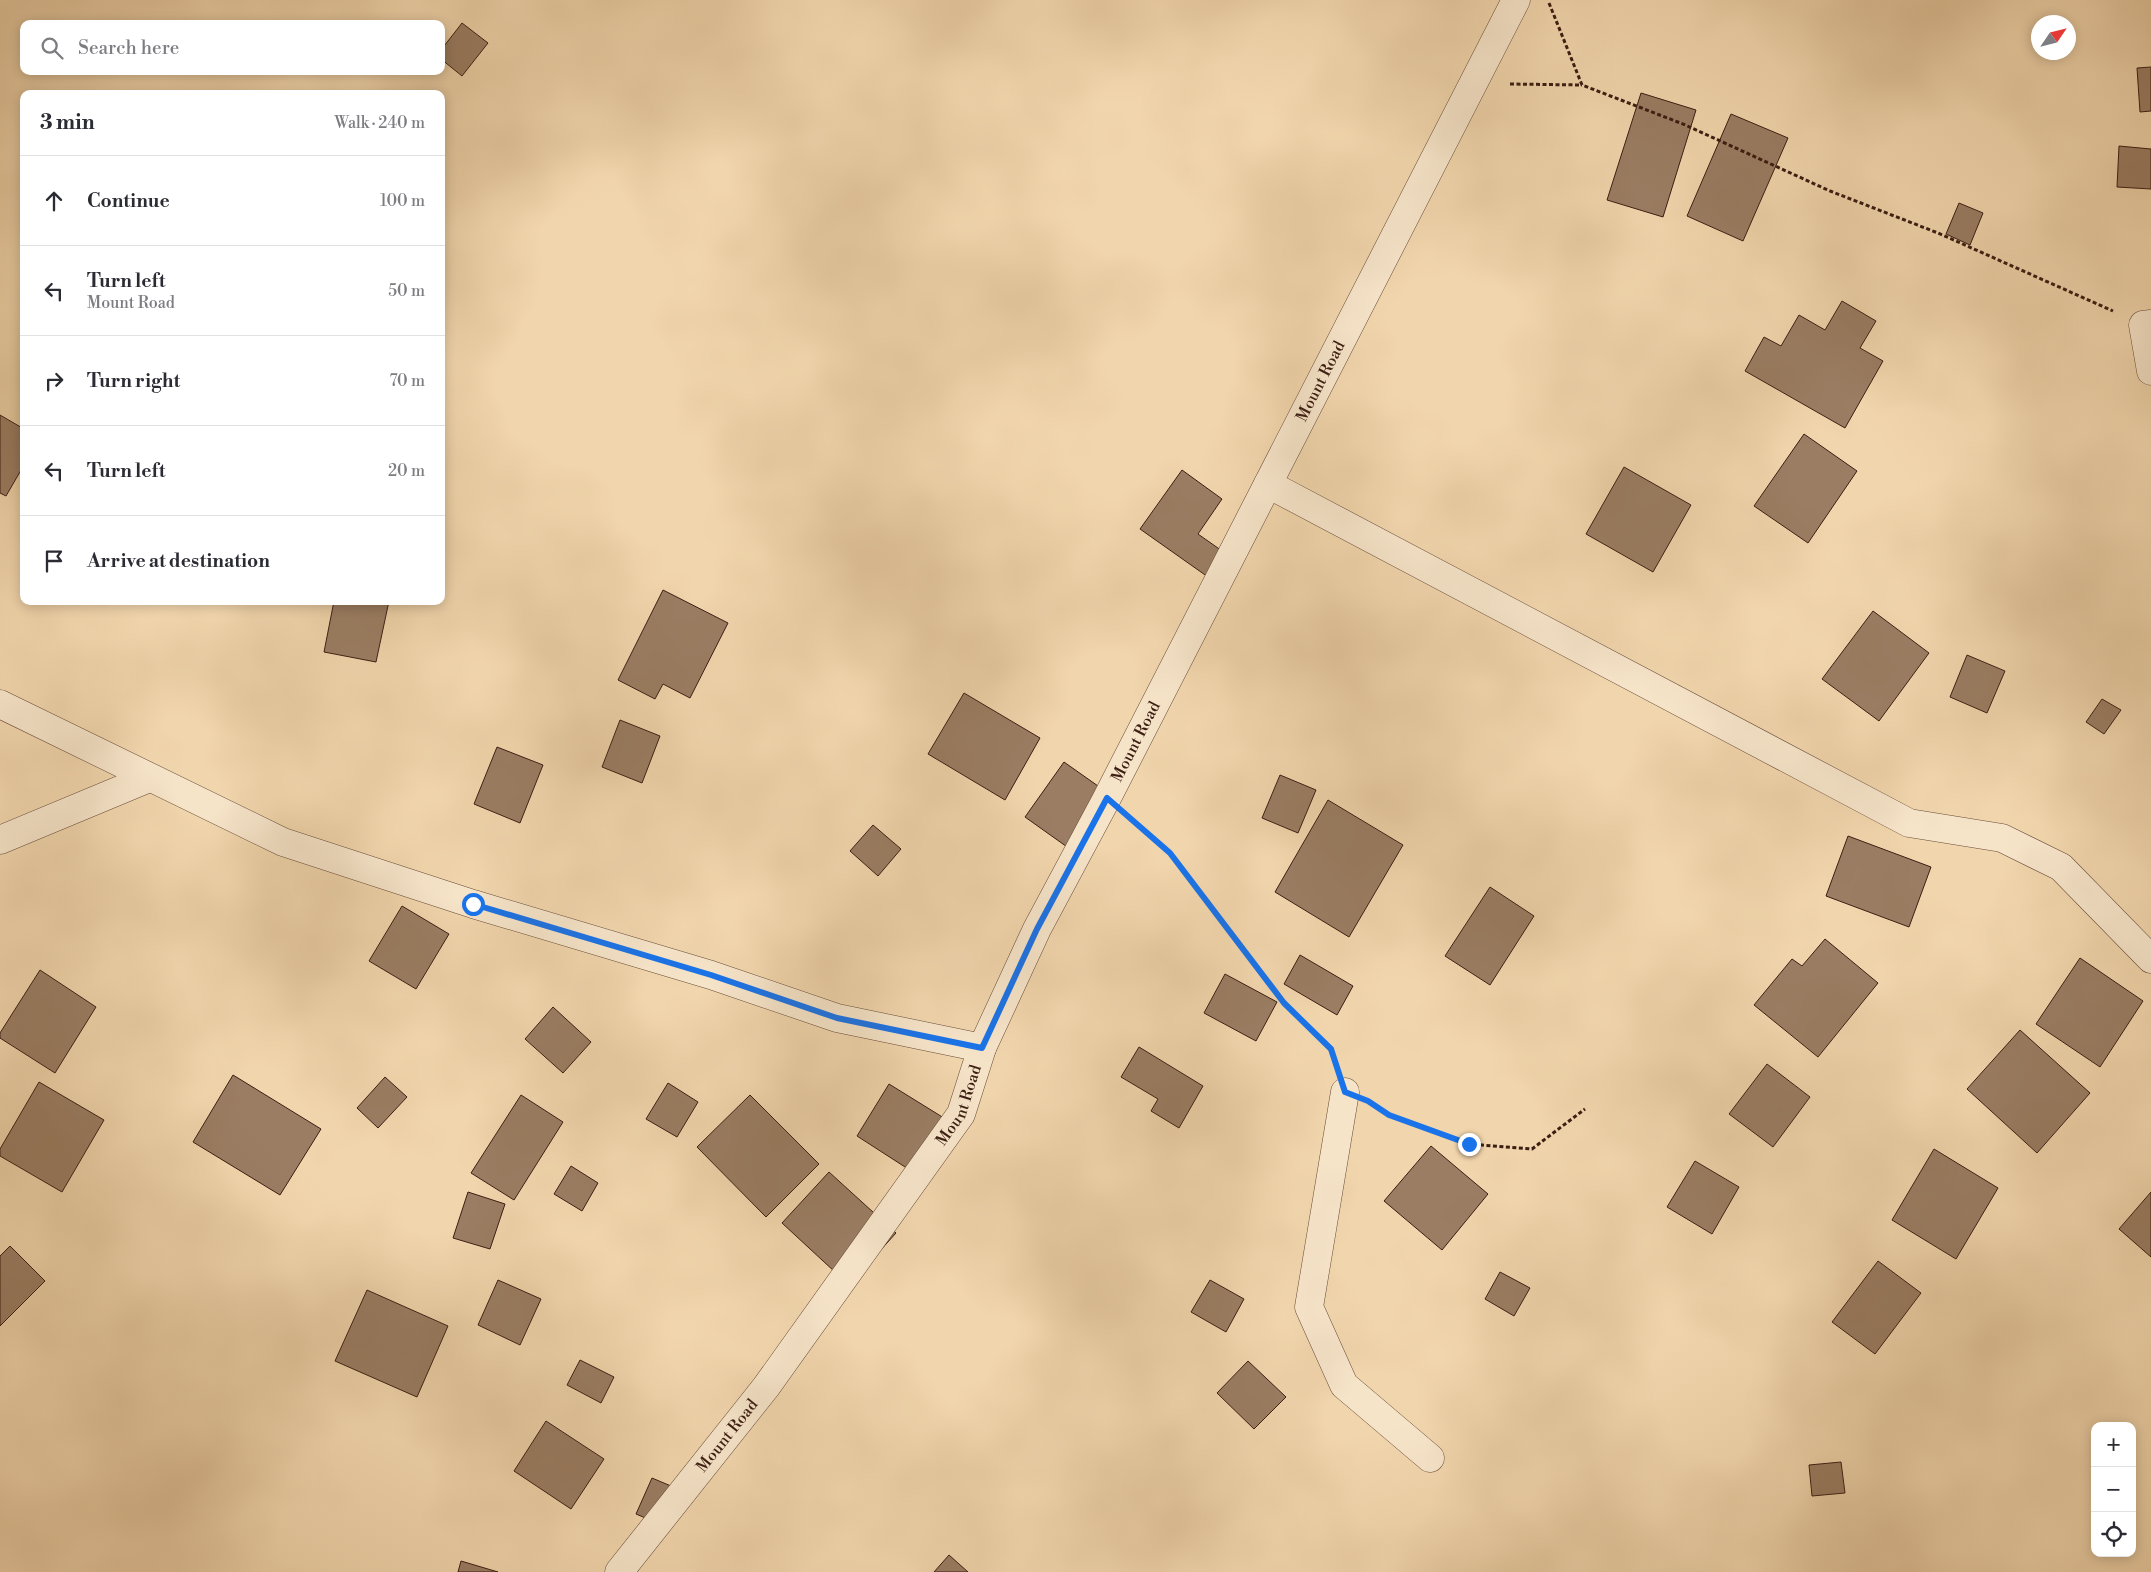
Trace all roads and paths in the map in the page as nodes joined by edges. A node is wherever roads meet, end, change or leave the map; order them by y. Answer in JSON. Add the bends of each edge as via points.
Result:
{"nodes":[{"id":1,"x":1516,"y":0,"type":"edge"},
{"id":2,"x":1548,"y":0,"type":"edge"},
{"id":3,"x":1473,"y":84,"type":"junction"},
{"id":4,"x":1582,"y":85,"type":"junction"},
{"id":5,"x":2147,"y":324,"type":"edge"},
{"id":6,"x":2151,"y":371,"type":"edge"},
{"id":7,"x":1268,"y":484,"type":"junction"},
{"id":8,"x":0,"y":704,"type":"edge"},
{"id":9,"x":149,"y":778,"type":"junction"},
{"id":10,"x":1107,"y":798,"type":"junction"},
{"id":11,"x":0,"y":840,"type":"edge"},
{"id":12,"x":2151,"y":959,"type":"edge"},
{"id":13,"x":982,"y":1048,"type":"junction"},
{"id":14,"x":1345,"y":1092,"type":"junction"},
{"id":15,"x":1585,"y":1109,"type":"dead end"},
{"id":16,"x":1430,"y":1458,"type":"dead end"},
{"id":17,"x":619,"y":1572,"type":"edge"}],
"edges":[{"from":1,"to":3,"type":"street","name":"Mount Road"},
{"from":2,"to":4,"type":"path"},
{"from":3,"to":4,"type":"path"},
{"from":3,"to":7,"type":"street","name":"Mount Road"},
{"from":4,"to":5,"type":"path","via":[[1683,124],[1830,192],[1938,233]]},
{"from":5,"to":6,"type":"street"},
{"from":7,"to":10,"type":"street","name":"Mount Road"},
{"from":7,"to":12,"type":"street","via":[[1910,823],[2002,838],[2061,867]]},
{"from":8,"to":9,"type":"street"},
{"from":9,"to":11,"type":"street"},
{"from":9,"to":13,"type":"street","via":[[283,842],[473,904],[711,975],[837,1018]]},
{"from":10,"to":13,"type":"street","name":"Mount Road","via":[[1037,929]]},
{"from":10,"to":14,"type":"path","via":[[1170,853],[1284,1003],[1331,1049]]},
{"from":13,"to":17,"type":"street","name":"Mount Road","via":[[961,1114],[766,1387]]},
{"from":14,"to":15,"type":"path","via":[[1368,1101],[1389,1115],[1469,1144],[1532,1149]]},
{"from":14,"to":16,"type":"street","via":[[1309,1307],[1344,1385]]}]}
